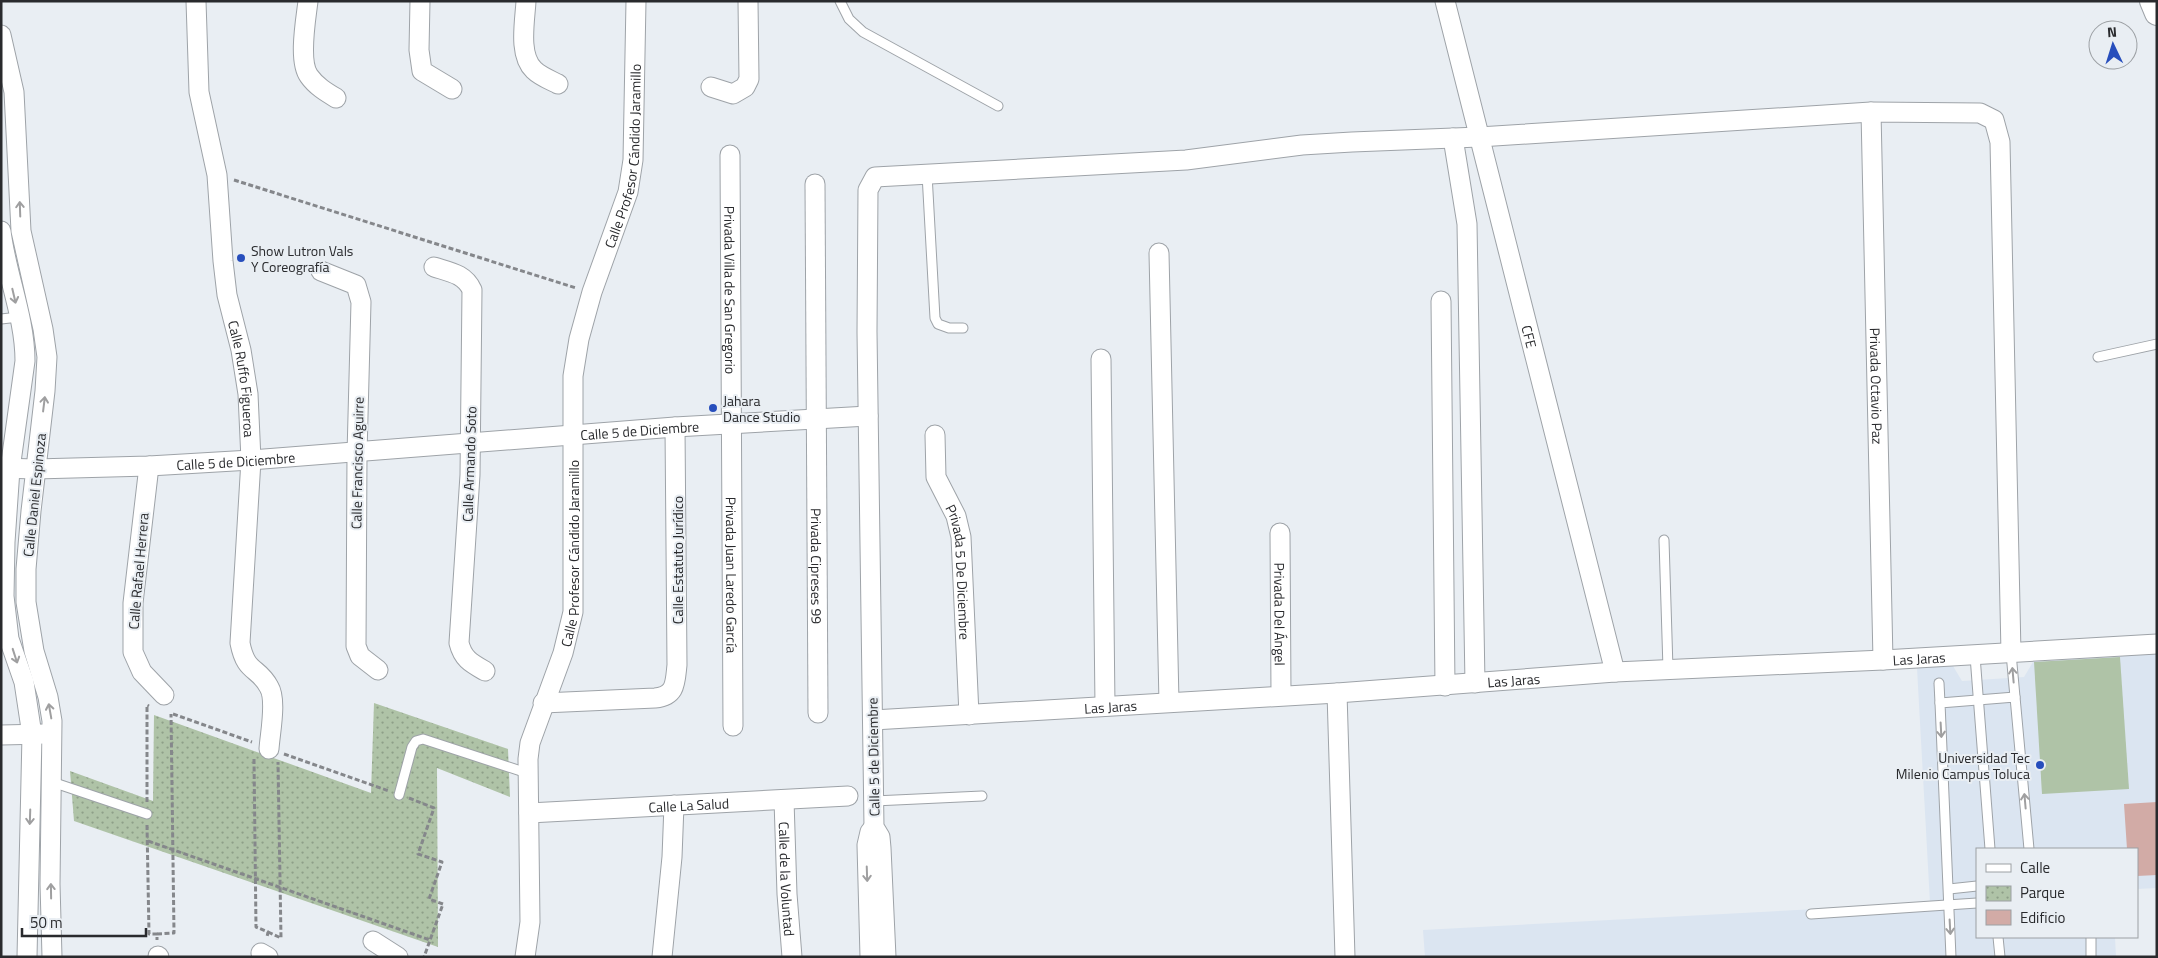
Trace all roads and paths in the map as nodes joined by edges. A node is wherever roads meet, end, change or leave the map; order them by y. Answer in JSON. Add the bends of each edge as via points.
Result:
{"nodes":[{"id":1,"x":196,"y":1,"type":"edge"},
{"id":2,"x":308,"y":1,"type":"edge"},
{"id":3,"x":420,"y":1,"type":"edge"},
{"id":4,"x":526,"y":1,"type":"edge"},
{"id":5,"x":636,"y":1,"type":"edge"},
{"id":6,"x":748,"y":1,"type":"edge"},
{"id":7,"x":840,"y":1,"type":"edge"},
{"id":8,"x":1445,"y":1,"type":"edge"},
{"id":9,"x":2152,"y":1,"type":"edge"},
{"id":10,"x":2157,"y":12,"type":"edge"},
{"id":11,"x":1,"y":35,"type":"edge"},
{"id":12,"x":558,"y":84,"type":"dead end"},
{"id":13,"x":711,"y":87,"type":"dead end"},
{"id":14,"x":452,"y":89,"type":"dead end"},
{"id":15,"x":336,"y":98,"type":"dead end"},
{"id":16,"x":998,"y":106,"type":"dead end"},
{"id":17,"x":1871,"y":112,"type":"junction"},
{"id":18,"x":1479,"y":137,"type":"junction"},
{"id":19,"x":1453,"y":138,"type":"junction"},
{"id":20,"x":730,"y":155,"type":"dead end"},
{"id":21,"x":927,"y":174,"type":"junction"},
{"id":22,"x":217,"y":175,"type":"junction"},
{"id":23,"x":816,"y":184,"type":"dead end"},
{"id":24,"x":1,"y":232,"type":"edge"},
{"id":25,"x":21,"y":232,"type":"junction"},
{"id":26,"x":1159,"y":253,"type":"dead end"},
{"id":27,"x":434,"y":267,"type":"dead end"},
{"id":28,"x":321,"y":270,"type":"dead end"},
{"id":29,"x":592,"y":292,"type":"junction"},
{"id":30,"x":1441,"y":300,"type":"dead end"},
{"id":31,"x":10,"y":318,"type":"edge"},
{"id":32,"x":963,"y":328,"type":"dead end"},
{"id":33,"x":2157,"y":344,"type":"edge"},
{"id":34,"x":2098,"y":357,"type":"dead end"},
{"id":35,"x":1101,"y":359,"type":"dead end"},
{"id":36,"x":868,"y":416,"type":"junction"},
{"id":37,"x":817,"y":419,"type":"junction"},
{"id":38,"x":732,"y":424,"type":"junction"},
{"id":39,"x":676,"y":427,"type":"junction"},
{"id":40,"x":574,"y":436,"type":"junction"},
{"id":41,"x":935,"y":436,"type":"dead end"},
{"id":42,"x":470,"y":444,"type":"junction"},
{"id":43,"x":357,"y":454,"type":"junction"},
{"id":44,"x":252,"y":460,"type":"junction"},
{"id":45,"x":149,"y":466,"type":"junction"},
{"id":46,"x":6,"y":468,"type":"edge"},
{"id":47,"x":35,"y":469,"type":"junction"},
{"id":48,"x":1280,"y":533,"type":"dead end"},
{"id":49,"x":1664,"y":540,"type":"dead end"},
{"id":50,"x":2157,"y":644,"type":"edge"},
{"id":51,"x":2011,"y":653,"type":"junction"},
{"id":52,"x":1975,"y":656,"type":"junction"},
{"id":53,"x":1883,"y":660,"type":"junction"},
{"id":54,"x":1668,"y":669,"type":"junction"},
{"id":55,"x":378,"y":670,"type":"dead end"},
{"id":56,"x":485,"y":671,"type":"dead end"},
{"id":57,"x":1615,"y":672,"type":"junction"},
{"id":58,"x":1475,"y":683,"type":"junction"},
{"id":59,"x":1939,"y":683,"type":"dead end"},
{"id":60,"x":1445,"y":686,"type":"junction"},
{"id":61,"x":1337,"y":693,"type":"junction"},
{"id":62,"x":1281,"y":695,"type":"junction"},
{"id":63,"x":2015,"y":697,"type":"junction"},
{"id":64,"x":1979,"y":699,"type":"junction"},
{"id":65,"x":1169,"y":702,"type":"junction"},
{"id":66,"x":164,"y":703,"type":"joint"},
{"id":67,"x":544,"y":703,"type":"junction"},
{"id":68,"x":1940,"y":703,"type":"junction"},
{"id":69,"x":1105,"y":706,"type":"junction"},
{"id":70,"x":818,"y":713,"type":"dead end"},
{"id":71,"x":173,"y":714,"type":"junction"},
{"id":72,"x":969,"y":715,"type":"junction"},
{"id":73,"x":873,"y":720,"type":"junction"},
{"id":74,"x":733,"y":726,"type":"dead end"},
{"id":75,"x":53,"y":734,"type":"junction"},
{"id":76,"x":32,"y":735,"type":"junction"},
{"id":77,"x":1,"y":736,"type":"edge"},
{"id":78,"x":261,"y":746,"type":"junction"},
{"id":79,"x":527,"y":773,"type":"junction"},
{"id":80,"x":52,"y":782,"type":"junction"},
{"id":81,"x":399,"y":795,"type":"junction"},
{"id":82,"x":848,"y":796,"type":"dead end"},
{"id":83,"x":982,"y":796,"type":"dead end"},
{"id":84,"x":784,"y":800,"type":"junction"},
{"id":85,"x":874,"y":801,"type":"junction"},
{"id":86,"x":674,"y":805,"type":"junction"},
{"id":87,"x":147,"y":814,"type":"dead end"},
{"id":88,"x":529,"y":814,"type":"junction"},
{"id":89,"x":874,"y":827,"type":"junction"},
{"id":90,"x":148,"y":841,"type":"dead end"},
{"id":91,"x":1990,"y":848,"type":"edge"},
{"id":92,"x":2029,"y":848,"type":"edge"},
{"id":93,"x":173,"y":850,"type":"junction"},
{"id":94,"x":255,"y":877,"type":"junction"},
{"id":95,"x":279,"y":885,"type":"junction"},
{"id":96,"x":1976,"y":886,"type":"edge"},
{"id":97,"x":1949,"y":889,"type":"junction"},
{"id":98,"x":1976,"y":903,"type":"edge"},
{"id":99,"x":1949,"y":905,"type":"junction"},
{"id":100,"x":1811,"y":914,"type":"dead end"},
{"id":101,"x":268,"y":932,"type":"junction"},
{"id":102,"x":157,"y":934,"type":"dead end"},
{"id":103,"x":1998,"y":938,"type":"edge"},
{"id":104,"x":2091,"y":938,"type":"edge"},
{"id":105,"x":430,"y":940,"type":"junction"},
{"id":106,"x":373,"y":941,"type":"dead end"},
{"id":107,"x":264,"y":955,"type":"edge"},
{"id":108,"x":27,"y":957,"type":"edge"},
{"id":109,"x":52,"y":957,"type":"edge"},
{"id":110,"x":398,"y":957,"type":"edge"},
{"id":111,"x":424,"y":957,"type":"edge"},
{"id":112,"x":525,"y":957,"type":"edge"},
{"id":113,"x":662,"y":957,"type":"edge"},
{"id":114,"x":792,"y":957,"type":"edge"},
{"id":115,"x":870,"y":957,"type":"edge"},
{"id":116,"x":886,"y":957,"type":"edge"},
{"id":117,"x":1345,"y":957,"type":"edge"},
{"id":118,"x":1951,"y":957,"type":"edge"},
{"id":119,"x":2000,"y":957,"type":"edge"},
{"id":120,"x":2092,"y":957,"type":"edge"}],
"edges":[{"from":1,"to":22,"type":"street","name":"Calle Ruffo Figueroa","via":[[199,92]]},
{"from":2,"to":15,"type":"street","via":[[304,52],[307,74],[318,87]]},
{"from":3,"to":14,"type":"street","via":[[422,71]]},
{"from":4,"to":12,"type":"street","via":[[526,59],[536,73]]},
{"from":5,"to":29,"type":"street","name":"Calle Profesor Cándido Jaramillo","via":[[632,160],[628,192]]},
{"from":6,"to":13,"type":"street","via":[[749,79],[733,94]]},
{"from":7,"to":16,"type":"lane","via":[[849,19],[863,32]]},
{"from":8,"to":18,"type":"street","name":"CFE"},
{"from":9,"to":10,"type":"street"},
{"from":25,"to":11,"type":"street","name":"Calle Daniel Espinoza","one_way":true,"via":[[14,92]]},
{"from":17,"to":18,"type":"street"},
{"from":17,"to":51,"type":"street","via":[[1980,113],[1994,120],[1997,127],[2000,142]]},
{"from":17,"to":53,"type":"street","name":"Privada Octavio Paz"},
{"from":18,"to":19,"type":"street"},
{"from":18,"to":57,"type":"street","name":"CFE"},
{"from":19,"to":21,"type":"street","via":[[1302,145],[1186,160]]},
{"from":19,"to":58,"type":"street","via":[[1467,224]]},
{"from":20,"to":38,"type":"street","name":"Privada Villa de San Gregorio"},
{"from":21,"to":32,"type":"lane","via":[[935,318],[938,324],[949,328]]},
{"from":21,"to":36,"type":"street","via":[[876,178],[868,190]]},
{"from":22,"to":29,"type":"path"},
{"from":22,"to":44,"type":"street","name":"Calle Ruffo Figueroa","via":[[227,295],[248,394]]},
{"from":23,"to":37,"type":"street"},
{"from":24,"to":25,"type":"street"},
{"from":24,"to":31,"type":"street","name":"Calle Daniel Espinoza","one_way":true},
{"from":47,"to":25,"type":"street","name":"Calle Daniel Espinoza","one_way":true,"via":[[47,357]]},
{"from":26,"to":65,"type":"street"},
{"from":27,"to":42,"type":"street","name":"Calle Armando Soto","via":[[463,276],[472,290]]},
{"from":28,"to":43,"type":"street","name":"Calle Francisco Aguirre","via":[[350,281],[360,291]]},
{"from":29,"to":40,"type":"street","name":"Calle Profesor Cándido Jaramillo","via":[[573,376]]},
{"from":30,"to":60,"type":"street"},
{"from":31,"to":46,"type":"street","name":"Calle Daniel Espinoza","via":[[25,346],[25,361]]},
{"from":33,"to":34,"type":"lane"},
{"from":35,"to":69,"type":"street"},
{"from":36,"to":37,"type":"street","name":"Calle 5 de Diciembre"},
{"from":36,"to":73,"type":"street","name":"Calle 5 de Diciembre"},
{"from":37,"to":38,"type":"street","name":"Calle 5 de Diciembre"},
{"from":37,"to":70,"type":"street","name":"Privada Cipreses 99"},
{"from":38,"to":39,"type":"street","name":"Calle 5 de Diciembre"},
{"from":38,"to":74,"type":"street","name":"Privada Juan Laredo García"},
{"from":39,"to":40,"type":"street","name":"Calle 5 de Diciembre"},
{"from":39,"to":67,"type":"street","name":"Calle Estatuto Jurídico","via":[[677,665],[671,692],[655,698]]},
{"from":40,"to":42,"type":"street","name":"Calle 5 de Diciembre"},
{"from":40,"to":67,"type":"street","name":"Calle Profesor Cándido Jaramillo","via":[[573,612],[563,653]]},
{"from":41,"to":72,"type":"street","name":"Privada 5 De Diciembre","via":[[936,476],[956,516],[961,537]]},
{"from":42,"to":43,"type":"street","name":"Calle 5 de Diciembre"},
{"from":42,"to":56,"type":"street","name":"Calle Armando Soto","via":[[459,643],[467,661]]},
{"from":43,"to":44,"type":"street","name":"Calle 5 de Diciembre"},
{"from":43,"to":55,"type":"street","name":"Calle Francisco Aguirre","via":[[356,646],[360,656]]},
{"from":44,"to":45,"type":"street","name":"Calle 5 de Diciembre"},
{"from":44,"to":78,"type":"street","name":"Calle Ruffo Figueroa","via":[[240,643],[246,663],[269,687],[273,697]]},
{"from":45,"to":47,"type":"street","name":"Calle 5 de Diciembre"},
{"from":45,"to":66,"type":"street","name":"Calle Rafael Herrera","via":[[133,603],[133,652],[142,672]]},
{"from":46,"to":47,"type":"street","name":"Calle 5 de Diciembre"},
{"from":46,"to":76,"type":"street","name":"Calle Daniel Espinoza","one_way":true,"via":[[6,614],[9,639],[24,682]]},
{"from":75,"to":47,"type":"street","name":"Calle Daniel Espinoza","one_way":true,"via":[[48,697],[34,651],[26,602]]},
{"from":48,"to":62,"type":"street","name":"Privada Del Ángel"},
{"from":49,"to":54,"type":"lane"},
{"from":50,"to":51,"type":"street","name":"Las Jaras"},
{"from":51,"to":52,"type":"street","name":"Las Jaras"},
{"from":63,"to":51,"type":"lane","one_way":true},
{"from":52,"to":53,"type":"street","name":"Las Jaras"},
{"from":52,"to":64,"type":"lane"},
{"from":53,"to":54,"type":"street","name":"Las Jaras"},
{"from":54,"to":57,"type":"street","name":"Las Jaras"},
{"from":57,"to":58,"type":"street","name":"Las Jaras"},
{"from":58,"to":60,"type":"street","name":"Las Jaras"},
{"from":59,"to":68,"type":"lane"},
{"from":60,"to":61,"type":"street","name":"Las Jaras"},
{"from":61,"to":62,"type":"street","name":"Las Jaras"},
{"from":61,"to":117,"type":"street"},
{"from":62,"to":65,"type":"street","name":"Las Jaras"},
{"from":63,"to":64,"type":"lane"},
{"from":92,"to":63,"type":"lane","one_way":true},
{"from":64,"to":68,"type":"lane"},
{"from":64,"to":91,"type":"lane"},
{"from":65,"to":69,"type":"street","name":"Las Jaras"},
{"from":66,"to":71,"type":"path"},
{"from":67,"to":79,"type":"street","name":"Calle Profesor Cándido Jaramillo","via":[[530,743]]},
{"from":68,"to":97,"type":"lane","one_way":true},
{"from":69,"to":72,"type":"street","name":"Las Jaras"},
{"from":71,"to":78,"type":"path"},
{"from":71,"to":93,"type":"path"},
{"from":72,"to":73,"type":"street","name":"Las Jaras"},
{"from":73,"to":85,"type":"street","name":"Calle 5 de Diciembre"},
{"from":75,"to":76,"type":"street"},
{"from":75,"to":80,"type":"street","name":"Calle Daniel Espinoza"},
{"from":76,"to":77,"type":"street"},
{"from":76,"to":108,"type":"street","name":"Calle Daniel Espinoza","one_way":true},
{"from":78,"to":94,"type":"path"},
{"from":79,"to":81,"type":"lane","via":[[423,740],[416,741]]},
{"from":79,"to":88,"type":"street","name":"Calle Profesor Cándido Jaramillo"},
{"from":80,"to":87,"type":"lane"},
{"from":109,"to":80,"type":"street","name":"Calle Daniel Espinoza","one_way":true},
{"from":81,"to":95,"type":"path","via":[[278,752]]},
{"from":81,"to":105,"type":"path","via":[[434,808],[418,854],[442,862],[429,900],[443,904]]},
{"from":82,"to":84,"type":"street","name":"Calle La Salud"},
{"from":83,"to":85,"type":"lane"},
{"from":84,"to":86,"type":"street","name":"Calle La Salud"},
{"from":84,"to":114,"type":"street","name":"Calle de la Voluntad"},
{"from":85,"to":89,"type":"street","name":"Calle 5 de Diciembre"},
{"from":86,"to":88,"type":"street","name":"Calle La Salud"},
{"from":86,"to":113,"type":"street"},
{"from":88,"to":112,"type":"street","name":"Calle Profesor Cándido Jaramillo","via":[[530,922]]},
{"from":89,"to":115,"type":"street","name":"Calle 5 de Diciembre","one_way":true,"via":[[867,845]]},
{"from":89,"to":116,"type":"street","name":"Calle 5 de Diciembre","via":[[880,837]]},
{"from":90,"to":93,"type":"path"},
{"from":93,"to":94,"type":"path"},
{"from":93,"to":102,"type":"path","via":[[174,934]]},
{"from":94,"to":95,"type":"path"},
{"from":94,"to":101,"type":"path","via":[[256,927]]},
{"from":95,"to":101,"type":"path","via":[[281,938]]},
{"from":95,"to":105,"type":"path"},
{"from":96,"to":97,"type":"lane"},
{"from":97,"to":99,"type":"lane"},
{"from":98,"to":99,"type":"lane"},
{"from":99,"to":100,"type":"lane"},
{"from":99,"to":118,"type":"lane","one_way":true},
{"from":101,"to":107,"type":"path"},
{"from":103,"to":119,"type":"lane"},
{"from":104,"to":120,"type":"lane"},
{"from":105,"to":111,"type":"path"},
{"from":106,"to":110,"type":"street"}]}
